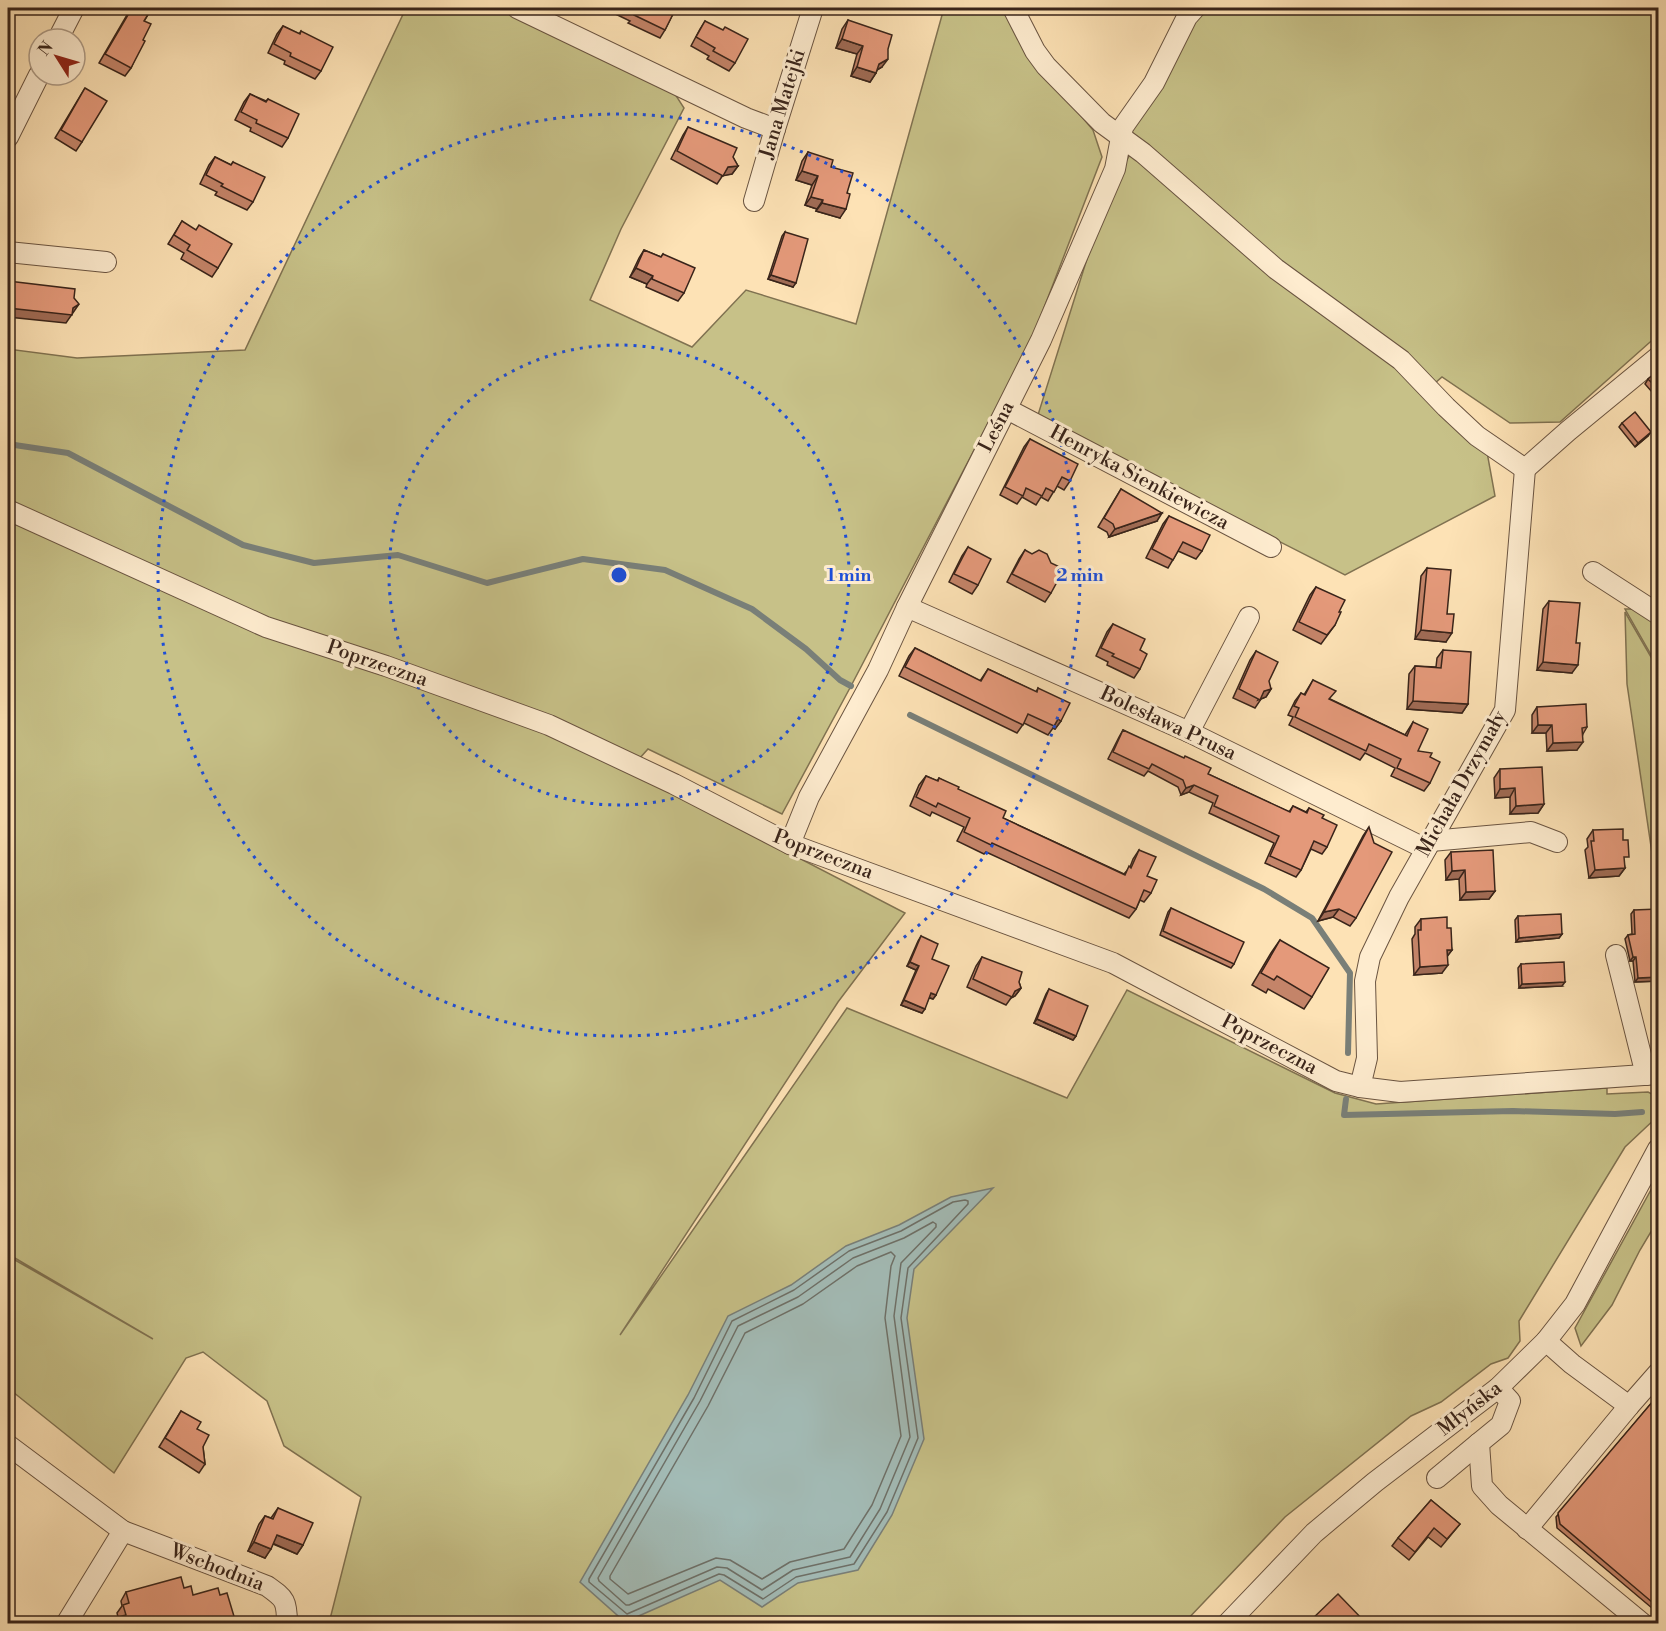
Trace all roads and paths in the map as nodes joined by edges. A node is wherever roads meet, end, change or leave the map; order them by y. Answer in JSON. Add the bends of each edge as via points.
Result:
{"nodes":[{"id":1,"x":74,"y":8,"type":"edge"},
{"id":2,"x":517,"y":8,"type":"edge"},
{"id":3,"x":813,"y":8,"type":"edge"},
{"id":4,"x":1013,"y":8,"type":"edge"},
{"id":5,"x":1195,"y":8,"type":"edge"},
{"id":6,"x":64,"y":27,"type":"edge"},
{"id":7,"x":33,"y":87,"type":"edge"},
{"id":8,"x":774,"y":129,"type":"junction"},
{"id":9,"x":1121,"y":136,"type":"junction"},
{"id":10,"x":8,"y":137,"type":"edge"},
{"id":11,"x":754,"y":201,"type":"dead end"},
{"id":12,"x":8,"y":252,"type":"edge"},
{"id":13,"x":106,"y":262,"type":"dead end"},
{"id":14,"x":1659,"y":357,"type":"edge"},
{"id":15,"x":1007,"y":409,"type":"junction"},
{"id":16,"x":1525,"y":469,"type":"junction"},
{"id":17,"x":8,"y":510,"type":"edge"},
{"id":18,"x":1270,"y":547,"type":"dead end"},
{"id":19,"x":1593,"y":572,"type":"dead end"},
{"id":20,"x":907,"y":606,"type":"junction"},
{"id":21,"x":1659,"y":614,"type":"edge"},
{"id":22,"x":1249,"y":617,"type":"dead end"},
{"id":23,"x":1189,"y":732,"type":"junction"},
{"id":24,"x":1557,"y":842,"type":"dead end"},
{"id":25,"x":790,"y":844,"type":"junction"},
{"id":26,"x":1429,"y":845,"type":"junction"},
{"id":27,"x":1616,"y":955,"type":"dead end"},
{"id":28,"x":1652,"y":1075,"type":"edge"},
{"id":29,"x":1360,"y":1087,"type":"junction"},
{"id":30,"x":1659,"y":1149,"type":"edge"},
{"id":31,"x":1546,"y":1341,"type":"junction"},
{"id":32,"x":1659,"y":1373,"type":"edge"},
{"id":33,"x":1498,"y":1388,"type":"junction"},
{"id":34,"x":1629,"y":1406,"type":"junction"},
{"id":35,"x":1479,"y":1443,"type":"junction"},
{"id":36,"x":8,"y":1445,"type":"edge"},
{"id":37,"x":1437,"y":1478,"type":"dead end"},
{"id":38,"x":1527,"y":1529,"type":"junction"},
{"id":39,"x":123,"y":1531,"type":"junction"},
{"id":40,"x":66,"y":1623,"type":"edge"},
{"id":41,"x":287,"y":1623,"type":"edge"},
{"id":42,"x":1227,"y":1623,"type":"edge"},
{"id":43,"x":1643,"y":1623,"type":"edge"}],
"edges":[{"from":1,"to":6,"type":"street"},
{"from":2,"to":8,"type":"street"},
{"from":3,"to":8,"type":"street","name":"Jana Matejki"},
{"from":4,"to":9,"type":"street","via":[[1046,66],[1102,123]]},
{"from":5,"to":9,"type":"street","name":"Leśna"},
{"from":7,"to":10,"type":"street"},
{"from":8,"to":11,"type":"street","name":"Jana Matejki"},
{"from":9,"to":15,"type":"street","name":"Leśna","via":[[1115,168]]},
{"from":9,"to":16,"type":"street","via":[[1276,269],[1401,360],[1477,436]]},
{"from":12,"to":13,"type":"street"},
{"from":14,"to":16,"type":"street"},
{"from":15,"to":18,"type":"street","name":"Henryka Sienkiewicza"},
{"from":15,"to":20,"type":"street","name":"Leśna"},
{"from":16,"to":26,"type":"street","name":"Michała Drzymały","via":[[1505,710]]},
{"from":17,"to":25,"type":"street","name":"Poprzeczna","via":[[266,627],[549,725]]},
{"from":19,"to":21,"type":"street"},
{"from":20,"to":23,"type":"street","name":"Bolesława Prusa"},
{"from":20,"to":25,"type":"street","name":"Leśna","via":[[878,670],[809,797]]},
{"from":22,"to":23,"type":"street"},
{"from":23,"to":26,"type":"street","name":"Bolesława Prusa"},
{"from":24,"to":26,"type":"street","via":[[1532,832]]},
{"from":25,"to":29,"type":"street","name":"Poprzeczna","via":[[1113,963],[1336,1081]]},
{"from":26,"to":29,"type":"street","name":"Michała Drzymały","via":[[1370,957],[1365,981],[1367,1058]]},
{"from":27,"to":28,"type":"street"},
{"from":28,"to":29,"type":"street","name":"Poprzeczna","via":[[1400,1092]]},
{"from":30,"to":31,"type":"street","name":"Młyńska","via":[[1575,1304]]},
{"from":31,"to":33,"type":"street","name":"Młyńska"},
{"from":31,"to":34,"type":"street"},
{"from":32,"to":34,"type":"street"},
{"from":33,"to":35,"type":"street","via":[[1510,1401],[1501,1425]]},
{"from":33,"to":42,"type":"street","name":"Młyńska","via":[[1314,1533]]},
{"from":34,"to":38,"type":"street"},
{"from":35,"to":37,"type":"street"},
{"from":35,"to":38,"type":"street","via":[[1482,1485]]},
{"from":36,"to":39,"type":"street","name":"Wschodnia"},
{"from":38,"to":43,"type":"street"},
{"from":39,"to":40,"type":"street"},
{"from":39,"to":41,"type":"street","name":"Wschodnia","via":[[267,1586],[285,1599]]}]}
